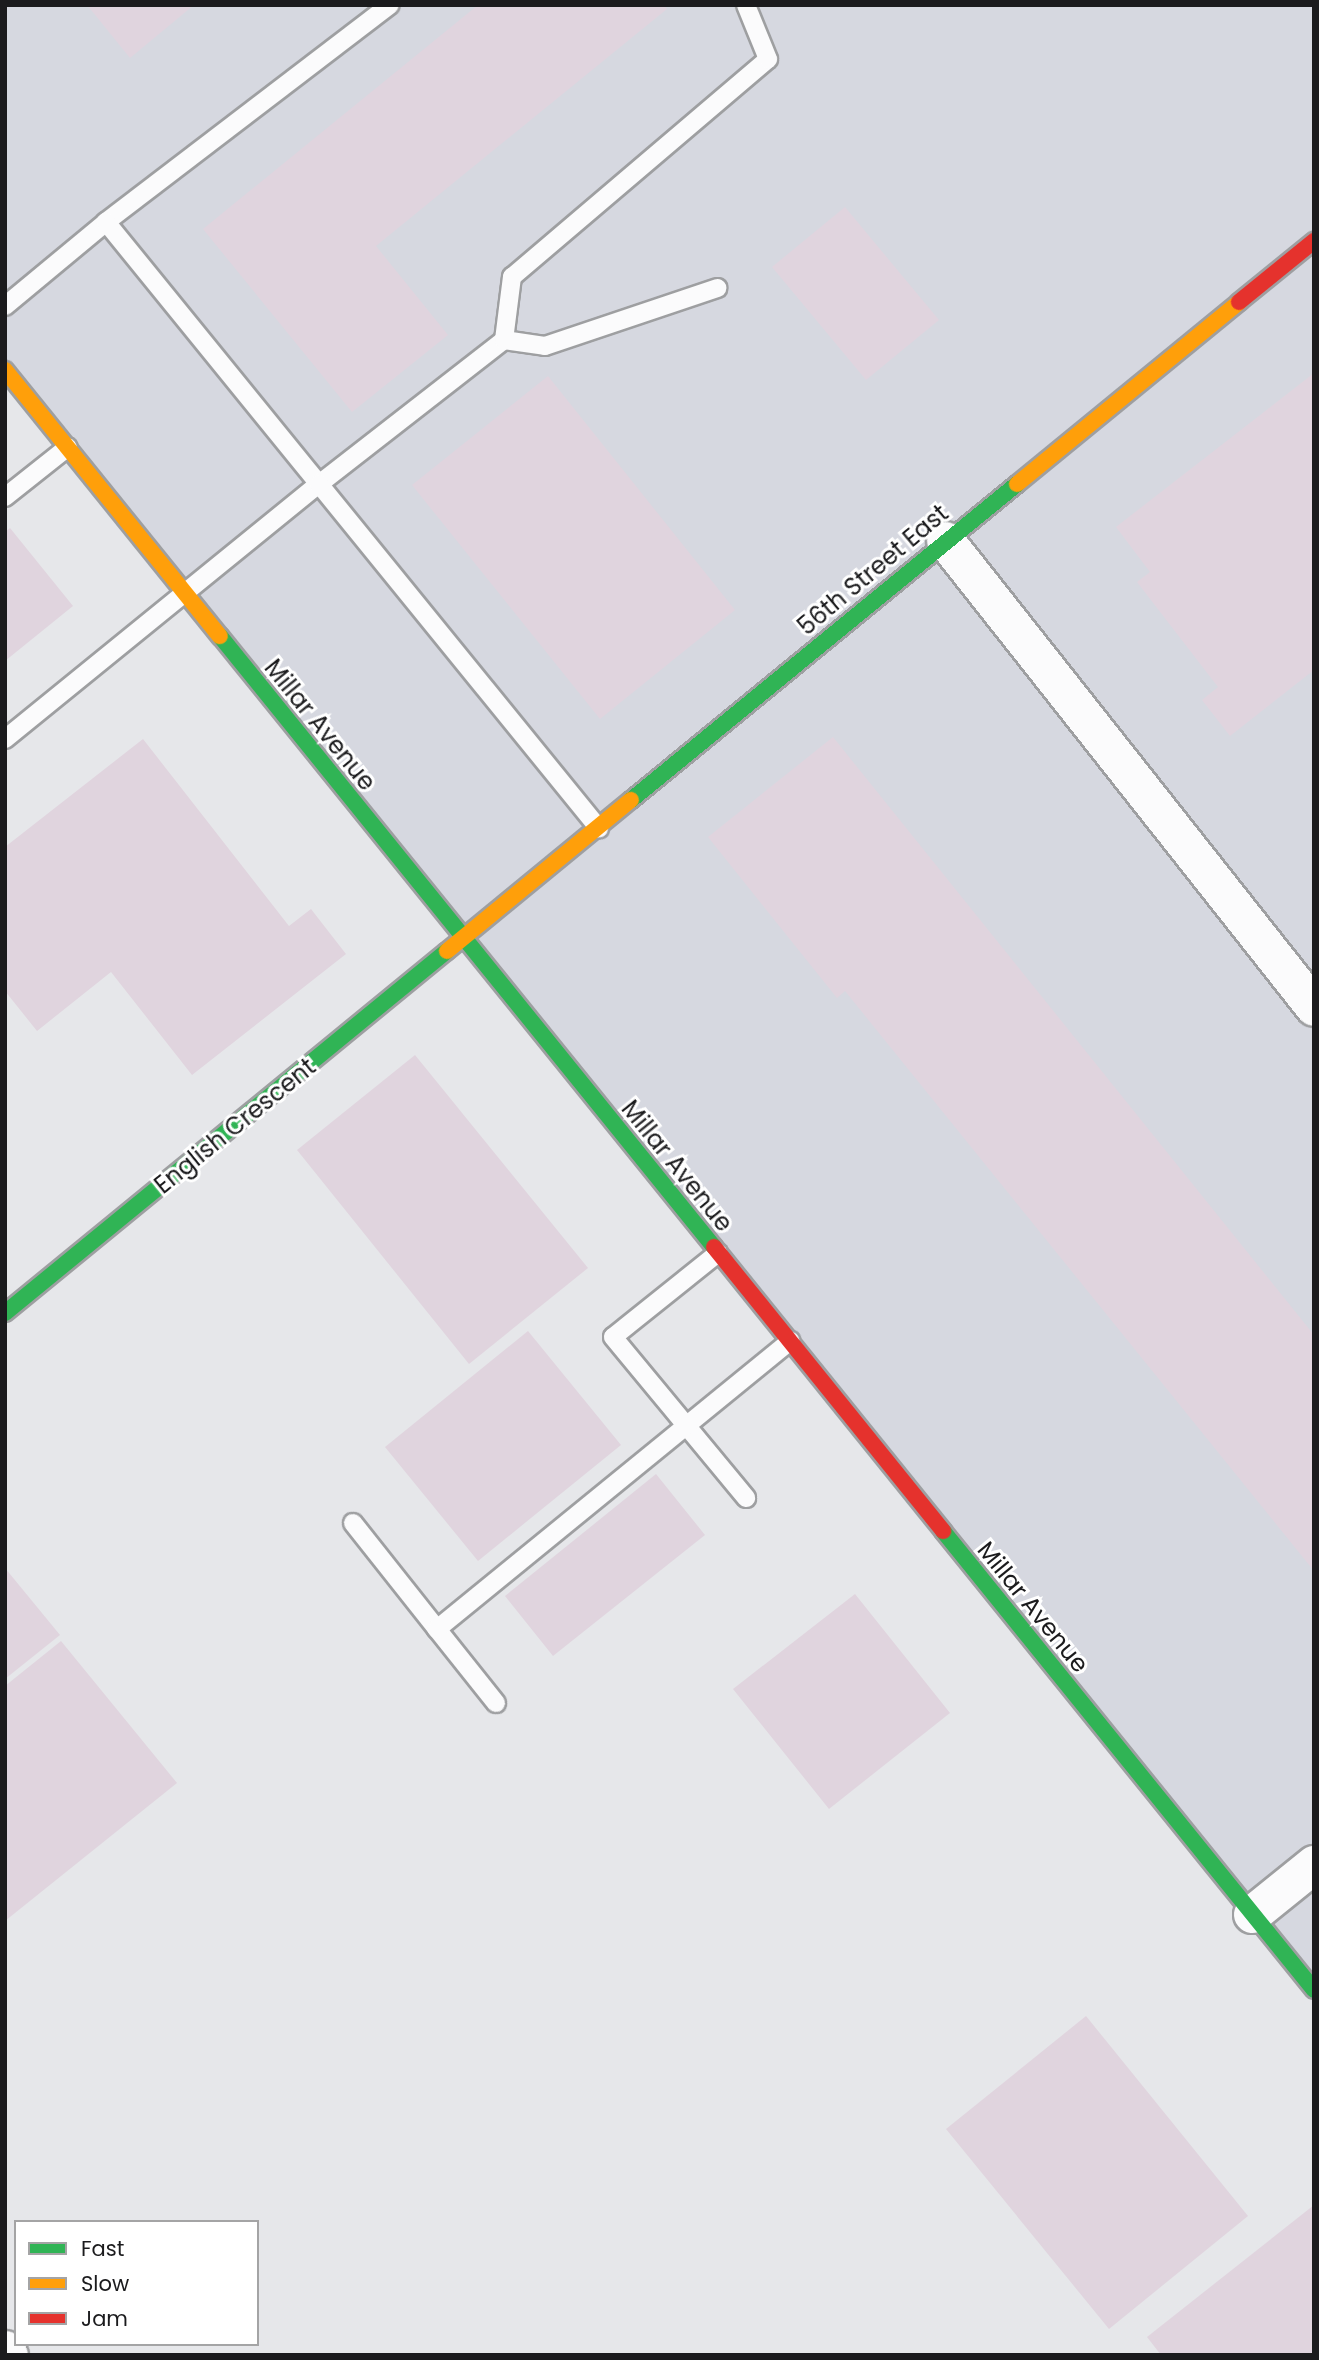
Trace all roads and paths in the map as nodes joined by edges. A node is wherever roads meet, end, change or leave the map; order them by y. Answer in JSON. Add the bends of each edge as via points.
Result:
{"nodes":[{"id":1,"x":390,"y":5,"type":"edge"},
{"id":2,"x":746,"y":5,"type":"edge"},
{"id":3,"x":106,"y":222,"type":"junction"},
{"id":4,"x":1314,"y":241,"type":"edge"},
{"id":5,"x":717,"y":288,"type":"dead end"},
{"id":6,"x":5,"y":306,"type":"edge"},
{"id":7,"x":504,"y":340,"type":"junction"},
{"id":8,"x":5,"y":370,"type":"edge"},
{"id":9,"x":68,"y":447,"type":"junction"},
{"id":10,"x":319,"y":484,"type":"junction"},
{"id":11,"x":5,"y":497,"type":"edge"},
{"id":12,"x":945,"y":540,"type":"junction"},
{"id":13,"x":182,"y":593,"type":"junction"},
{"id":14,"x":5,"y":739,"type":"edge"},
{"id":15,"x":599,"y":828,"type":"junction"},
{"id":16,"x":466,"y":939,"type":"junction"},
{"id":17,"x":1314,"y":1007,"type":"edge"},
{"id":18,"x":718,"y":1253,"type":"junction"},
{"id":19,"x":5,"y":1313,"type":"edge"},
{"id":20,"x":790,"y":1341,"type":"junction"},
{"id":21,"x":687,"y":1426,"type":"junction"},
{"id":22,"x":746,"y":1498,"type":"dead end"},
{"id":23,"x":353,"y":1523,"type":"dead end"},
{"id":24,"x":437,"y":1629,"type":"junction"},
{"id":25,"x":496,"y":1703,"type":"dead end"},
{"id":26,"x":1314,"y":1864,"type":"edge"},
{"id":27,"x":1252,"y":1914,"type":"junction"},
{"id":28,"x":1314,"y":1990,"type":"edge"},
{"id":29,"x":5,"y":2349,"type":"edge"},
{"id":30,"x":9,"y":2355,"type":"edge"}],
"edges":[{"from":1,"to":3,"type":"lane"},
{"from":2,"to":7,"type":"lane","via":[[768,59],[512,277]]},
{"from":3,"to":6,"type":"lane"},
{"from":3,"to":10,"type":"lane"},
{"from":4,"to":12,"type":"street","name":"56th Street East"},
{"from":5,"to":7,"type":"lane","via":[[545,346]]},
{"from":7,"to":10,"type":"lane"},
{"from":8,"to":9,"type":"street","name":"Millar Avenue"},
{"from":9,"to":11,"type":"lane"},
{"from":9,"to":13,"type":"street","name":"Millar Avenue"},
{"from":10,"to":13,"type":"lane"},
{"from":10,"to":15,"type":"lane"},
{"from":12,"to":15,"type":"street","name":"56th Street East"},
{"from":12,"to":17,"type":"street"},
{"from":13,"to":14,"type":"lane"},
{"from":13,"to":16,"type":"street","name":"Millar Avenue"},
{"from":15,"to":16,"type":"street","name":"56th Street East"},
{"from":16,"to":18,"type":"street","name":"Millar Avenue"},
{"from":16,"to":19,"type":"street","name":"English Crescent"},
{"from":18,"to":20,"type":"street","name":"Millar Avenue"},
{"from":18,"to":21,"type":"lane","via":[[613,1337]]},
{"from":20,"to":21,"type":"lane"},
{"from":20,"to":27,"type":"street","name":"Millar Avenue"},
{"from":21,"to":22,"type":"lane"},
{"from":21,"to":24,"type":"lane"},
{"from":23,"to":24,"type":"lane"},
{"from":24,"to":25,"type":"lane"},
{"from":26,"to":27,"type":"street"},
{"from":27,"to":28,"type":"street","name":"Millar Avenue"},
{"from":29,"to":30,"type":"street"}]}
